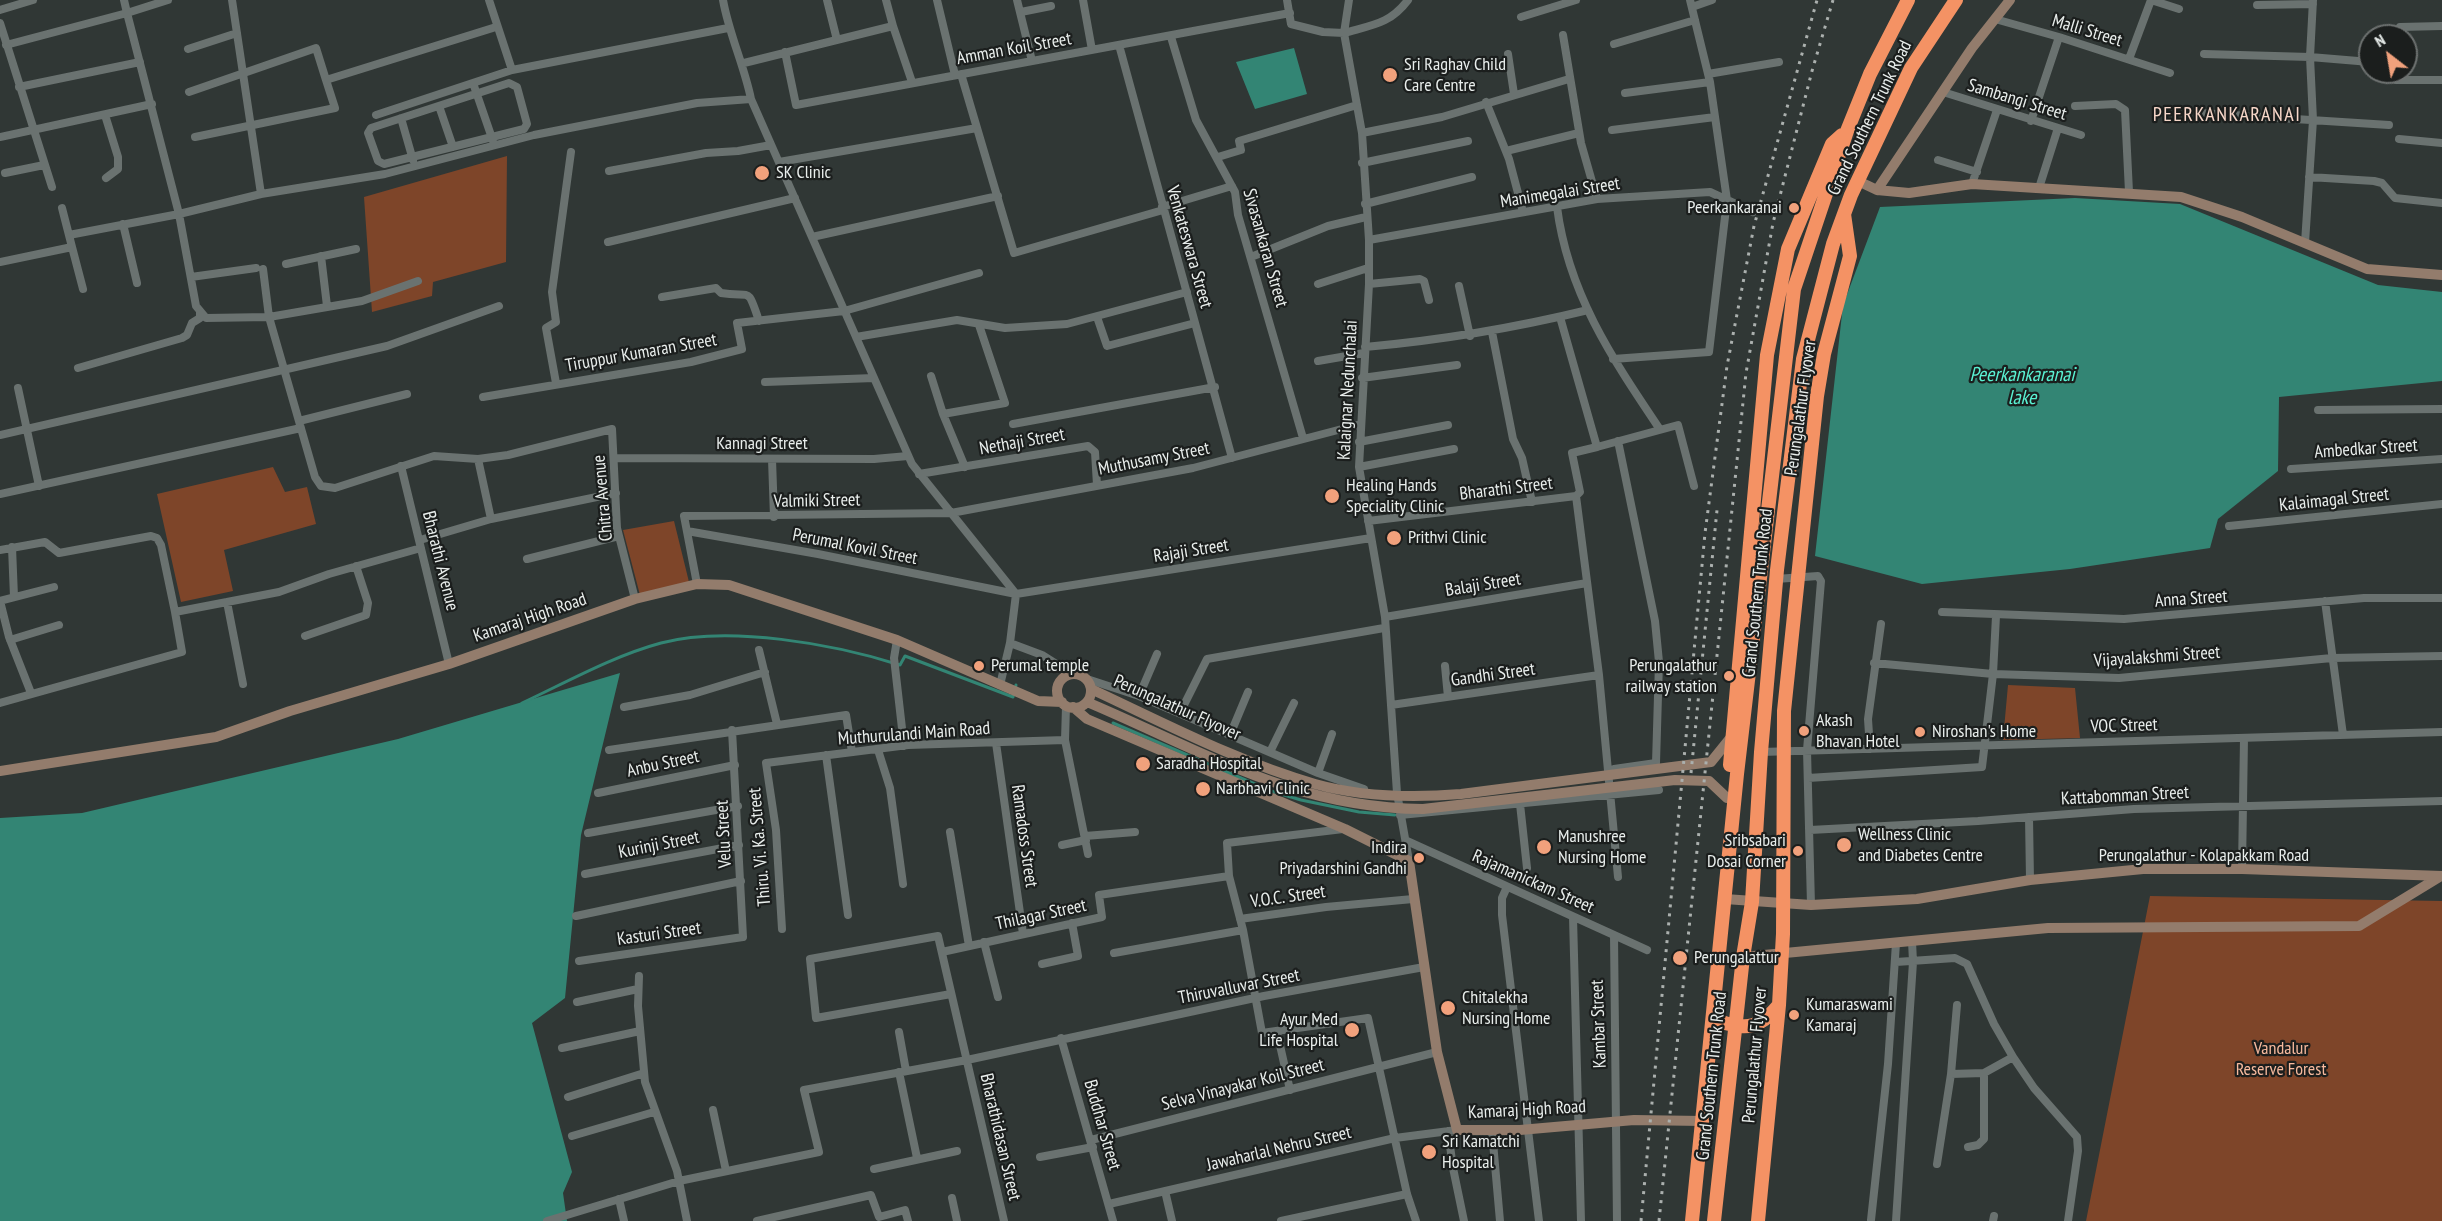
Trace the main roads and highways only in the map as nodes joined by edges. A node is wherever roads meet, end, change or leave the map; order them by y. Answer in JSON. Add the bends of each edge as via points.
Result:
{"nodes":[{"id":1,"x":1908,"y":0,"type":"edge"},
{"id":2,"x":1956,"y":0,"type":"edge"},
{"id":3,"x":1847,"y":131,"type":"junction"},
{"id":4,"x":1844,"y":214,"type":"junction"},
{"id":5,"x":1784,"y":711,"type":"junction"},
{"id":6,"x":1734,"y":712,"type":"junction"},
{"id":7,"x":1710,"y":996,"type":"junction"},
{"id":8,"x":1779,"y":1005,"type":"junction"},
{"id":9,"x":1683,"y":1221,"type":"edge"},
{"id":10,"x":1692,"y":1221,"type":"edge"},
{"id":11,"x":1714,"y":1221,"type":"edge"},
{"id":12,"x":1758,"y":1221,"type":"edge"}],
"edges":[{"from":1,"to":3,"type":"highway","name":"Grand Southern Trunk Road","via":[[1870,74]]},
{"from":2,"to":4,"type":"highway","name":"Grand Southern Trunk Road","via":[[1911,68]]},
{"from":3,"to":6,"type":"highway","name":"Perungalathur Flyover","via":[[1832,144],[1782,270],[1767,355]]},
{"from":3,"to":10,"type":"highway","name":"Grand Southern Trunk Road","via":[[1794,289]]},
{"from":4,"to":5,"type":"highway","name":"Perungalathur Flyover","via":[[1850,256],[1817,396]]},
{"from":4,"to":11,"type":"highway","name":"Grand Southern Trunk Road","via":[[1803,359],[1776,579],[1752,902]]},
{"from":5,"to":6,"type":"highway","via":[[1775,700],[1761,696],[1750,699]]},
{"from":5,"to":8,"type":"highway","name":"Perungalathur Flyover"},
{"from":6,"to":7,"type":"highway","name":"Perungalathur Flyover"},
{"from":7,"to":8,"type":"highway","via":[[1719,1021],[1740,1028],[1766,1021]]},
{"from":7,"to":9,"type":"highway","name":"Perungalathur Flyover"},
{"from":8,"to":12,"type":"highway","name":"Perungalathur Flyover"}]}
